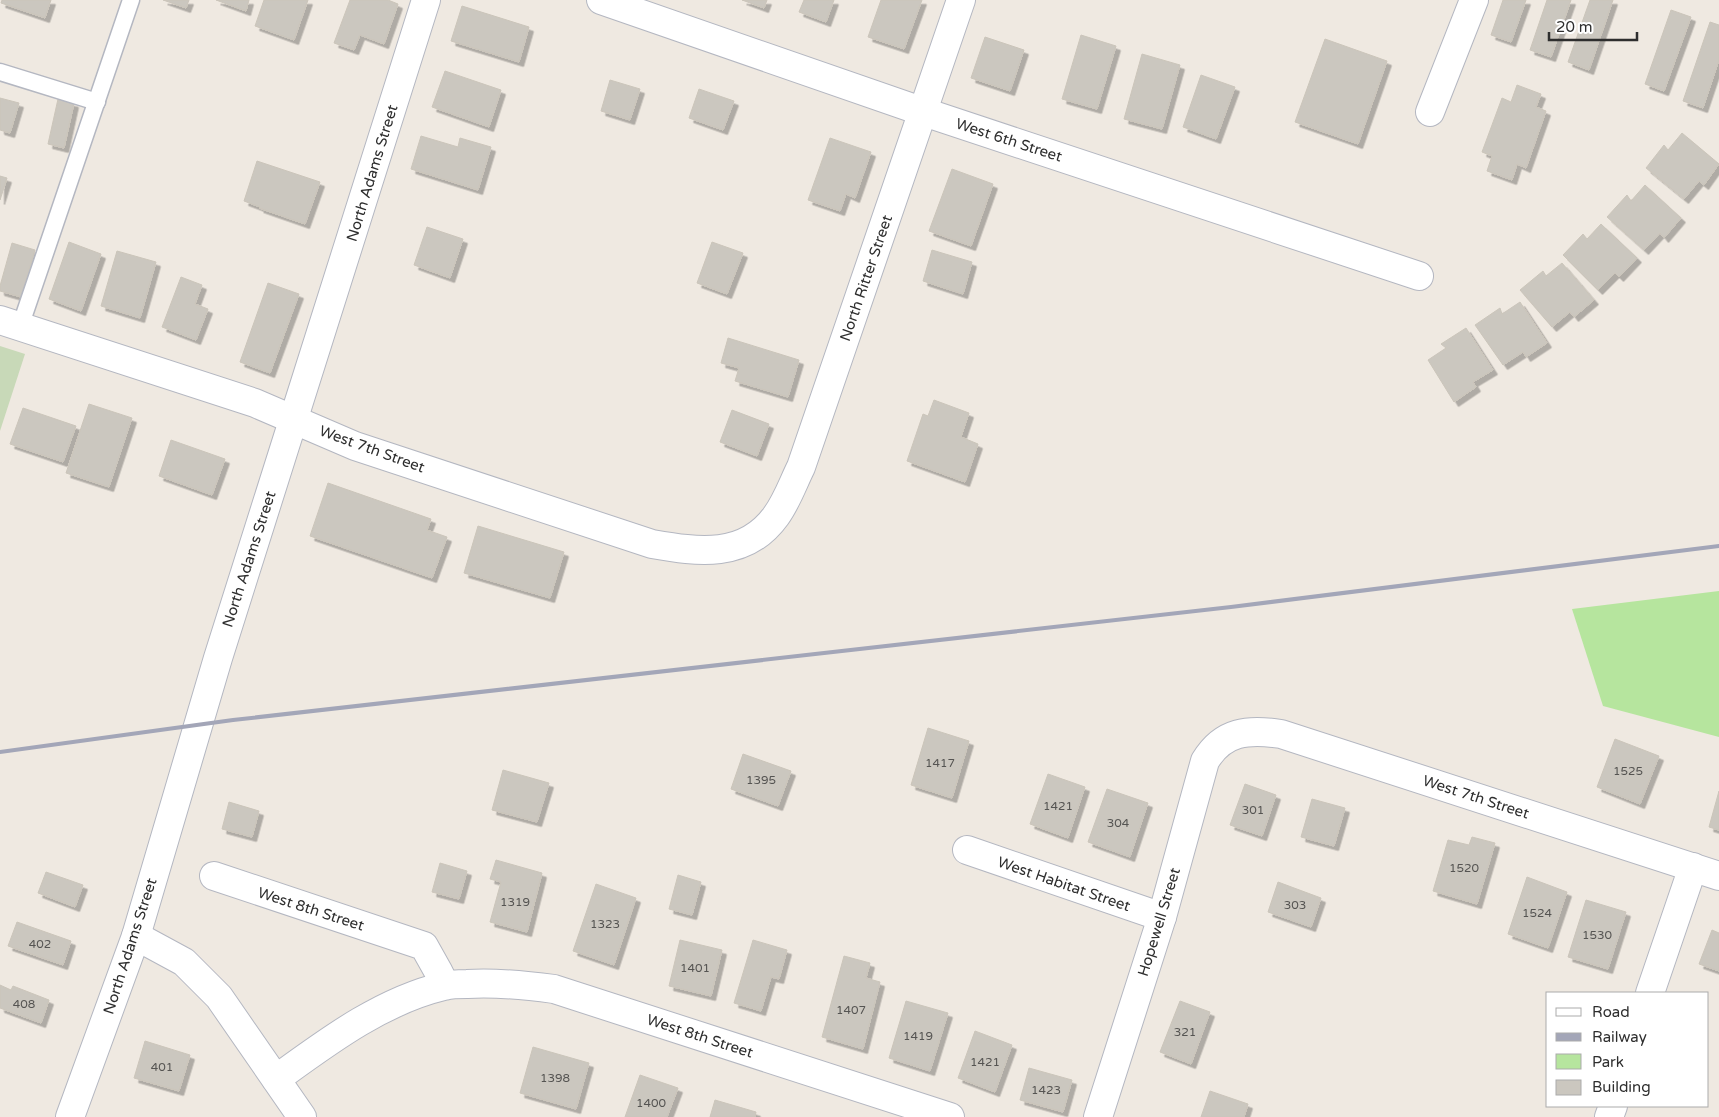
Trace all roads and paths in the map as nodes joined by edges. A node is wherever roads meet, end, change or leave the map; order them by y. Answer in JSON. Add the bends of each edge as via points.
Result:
{"nodes":[{"id":1,"x":131,"y":0,"type":"edge"},
{"id":2,"x":426,"y":0,"type":"edge"},
{"id":3,"x":601,"y":0,"type":"edge"},
{"id":4,"x":961,"y":0,"type":"edge"},
{"id":5,"x":1474,"y":0,"type":"edge"},
{"id":6,"x":0,"y":72,"type":"edge"},
{"id":7,"x":97,"y":102,"type":"junction"},
{"id":8,"x":924,"y":112,"type":"junction"},
{"id":9,"x":1430,"y":112,"type":"dead end"},
{"id":10,"x":1419,"y":276,"type":"dead end"},
{"id":11,"x":10,"y":324,"type":"edge"},
{"id":12,"x":294,"y":419,"type":"junction"},
{"id":13,"x":748,"y":541,"type":"joint"},
{"id":14,"x":1231,"y":736,"type":"joint"},
{"id":15,"x":967,"y":850,"type":"dead end"},
{"id":16,"x":1693,"y":867,"type":"junction"},
{"id":17,"x":214,"y":876,"type":"dead end"},
{"id":18,"x":1719,"y":876,"type":"edge"},
{"id":19,"x":1162,"y":917,"type":"junction"},
{"id":20,"x":136,"y":936,"type":"junction"},
{"id":21,"x":445,"y":985,"type":"junction"},
{"id":22,"x":1650,"y":992,"type":"edge"},
{"id":23,"x":276,"y":1079,"type":"junction"},
{"id":24,"x":70,"y":1117,"type":"edge"},
{"id":25,"x":302,"y":1117,"type":"edge"},
{"id":26,"x":950,"y":1117,"type":"edge"},
{"id":27,"x":1098,"y":1117,"type":"edge"}],
"edges":[{"from":1,"to":7,"type":"lane"},
{"from":2,"to":12,"type":"street","name":"North Adams Street"},
{"from":3,"to":8,"type":"street","name":"West 6th Street"},
{"from":4,"to":8,"type":"street","name":"North Ritter Street"},
{"from":5,"to":9,"type":"street"},
{"from":6,"to":7,"type":"lane"},
{"from":7,"to":11,"type":"lane"},
{"from":8,"to":10,"type":"street","name":"West 6th Street"},
{"from":8,"to":13,"type":"street","name":"North Ritter Street","via":[[801,467],[776,516]]},
{"from":11,"to":12,"type":"street","name":"West 7th Street","via":[[255,403]]},
{"from":12,"to":13,"type":"street","name":"West 7th Street","via":[[355,446],[652,544],[708,551]]},
{"from":12,"to":20,"type":"street","name":"North Adams Street","via":[[195,734]]},
{"from":14,"to":16,"type":"street","name":"West 7th Street","via":[[1249,732],[1281,734]]},
{"from":14,"to":19,"type":"street","name":"Hopewell Street","via":[[1220,742],[1205,761]]},
{"from":15,"to":19,"type":"street","name":"West Habitat Street"},
{"from":16,"to":18,"type":"street","name":"West 7th Street"},
{"from":16,"to":22,"type":"street"},
{"from":17,"to":21,"type":"street","name":"West 8th Street","via":[[424,946]]},
{"from":19,"to":27,"type":"street","name":"Hopewell Street"},
{"from":20,"to":23,"type":"street","via":[[184,962],[219,996]]},
{"from":20,"to":24,"type":"street","name":"North Adams Street"},
{"from":21,"to":23,"type":"street","name":"West 8th Street","via":[[376,1012]]},
{"from":21,"to":26,"type":"street","name":"West 8th Street","via":[[517,984],[554,989]]},
{"from":23,"to":25,"type":"street"}]}
